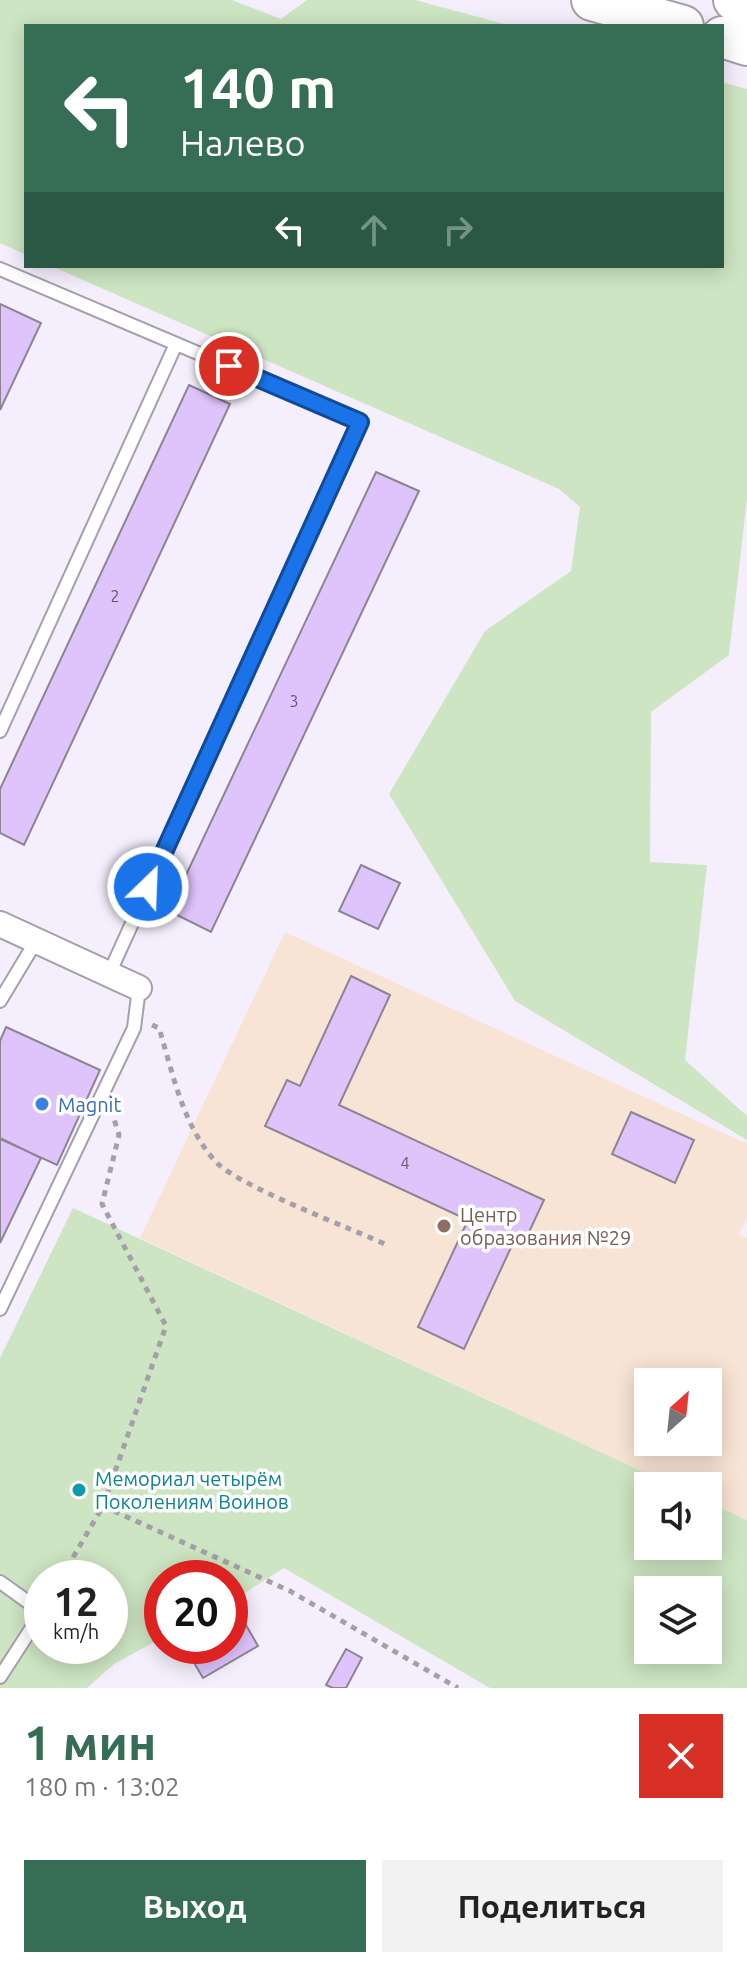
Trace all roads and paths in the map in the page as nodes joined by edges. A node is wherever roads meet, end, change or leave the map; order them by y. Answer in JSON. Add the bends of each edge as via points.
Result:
{"nodes":[{"id":1,"x":592,"y":0,"type":"edge"},
{"id":2,"x":734,"y":0,"type":"edge"},
{"id":3,"x":747,"y":4,"type":"edge"},
{"id":4,"x":676,"y":24,"type":"edge"},
{"id":5,"x":724,"y":38,"type":"edge"},
{"id":6,"x":747,"y":45,"type":"edge"},
{"id":7,"x":0,"y":269,"type":"edge"},
{"id":8,"x":176,"y":344,"type":"junction"},
{"id":9,"x":0,"y":731,"type":"edge"},
{"id":10,"x":0,"y":924,"type":"edge"},
{"id":11,"x":36,"y":941,"type":"junction"},
{"id":12,"x":109,"y":974,"type":"junction"},
{"id":13,"x":139,"y":988,"type":"joint"},
{"id":14,"x":0,"y":1001,"type":"edge"},
{"id":15,"x":135,"y":1015,"type":"junction"},
{"id":16,"x":104,"y":1091,"type":"junction"},
{"id":17,"x":389,"y":1246,"type":"dead end"},
{"id":18,"x":0,"y":1309,"type":"edge"},
{"id":19,"x":103,"y":1506,"type":"junction"},
{"id":20,"x":72,"y":1560,"type":"edge"},
{"id":21,"x":0,"y":1582,"type":"edge"},
{"id":22,"x":0,"y":1677,"type":"edge"},
{"id":23,"x":458,"y":1688,"type":"edge"}],
"edges":[{"from":1,"to":4,"type":"highway"},
{"from":2,"to":3,"type":"highway"},
{"from":5,"to":6,"type":"highway"},
{"from":7,"to":8,"type":"lane"},
{"from":8,"to":9,"type":"lane"},
{"from":8,"to":12,"type":"lane","via":[[360,422]]},
{"from":10,"to":11,"type":"street"},
{"from":11,"to":12,"type":"street"},
{"from":11,"to":14,"type":"lane"},
{"from":12,"to":13,"type":"street"},
{"from":13,"to":15,"type":"lane"},
{"from":15,"to":16,"type":"lane"},
{"from":15,"to":17,"type":"path","via":[[159,1028],[184,1111],[218,1164]]},
{"from":16,"to":18,"type":"lane"},
{"from":16,"to":19,"type":"path","via":[[119,1135],[102,1204],[166,1326]]},
{"from":19,"to":20,"type":"path"},
{"from":19,"to":23,"type":"path","via":[[290,1591]]},
{"from":21,"to":22,"type":"lane","via":[[42,1612]]}]}
